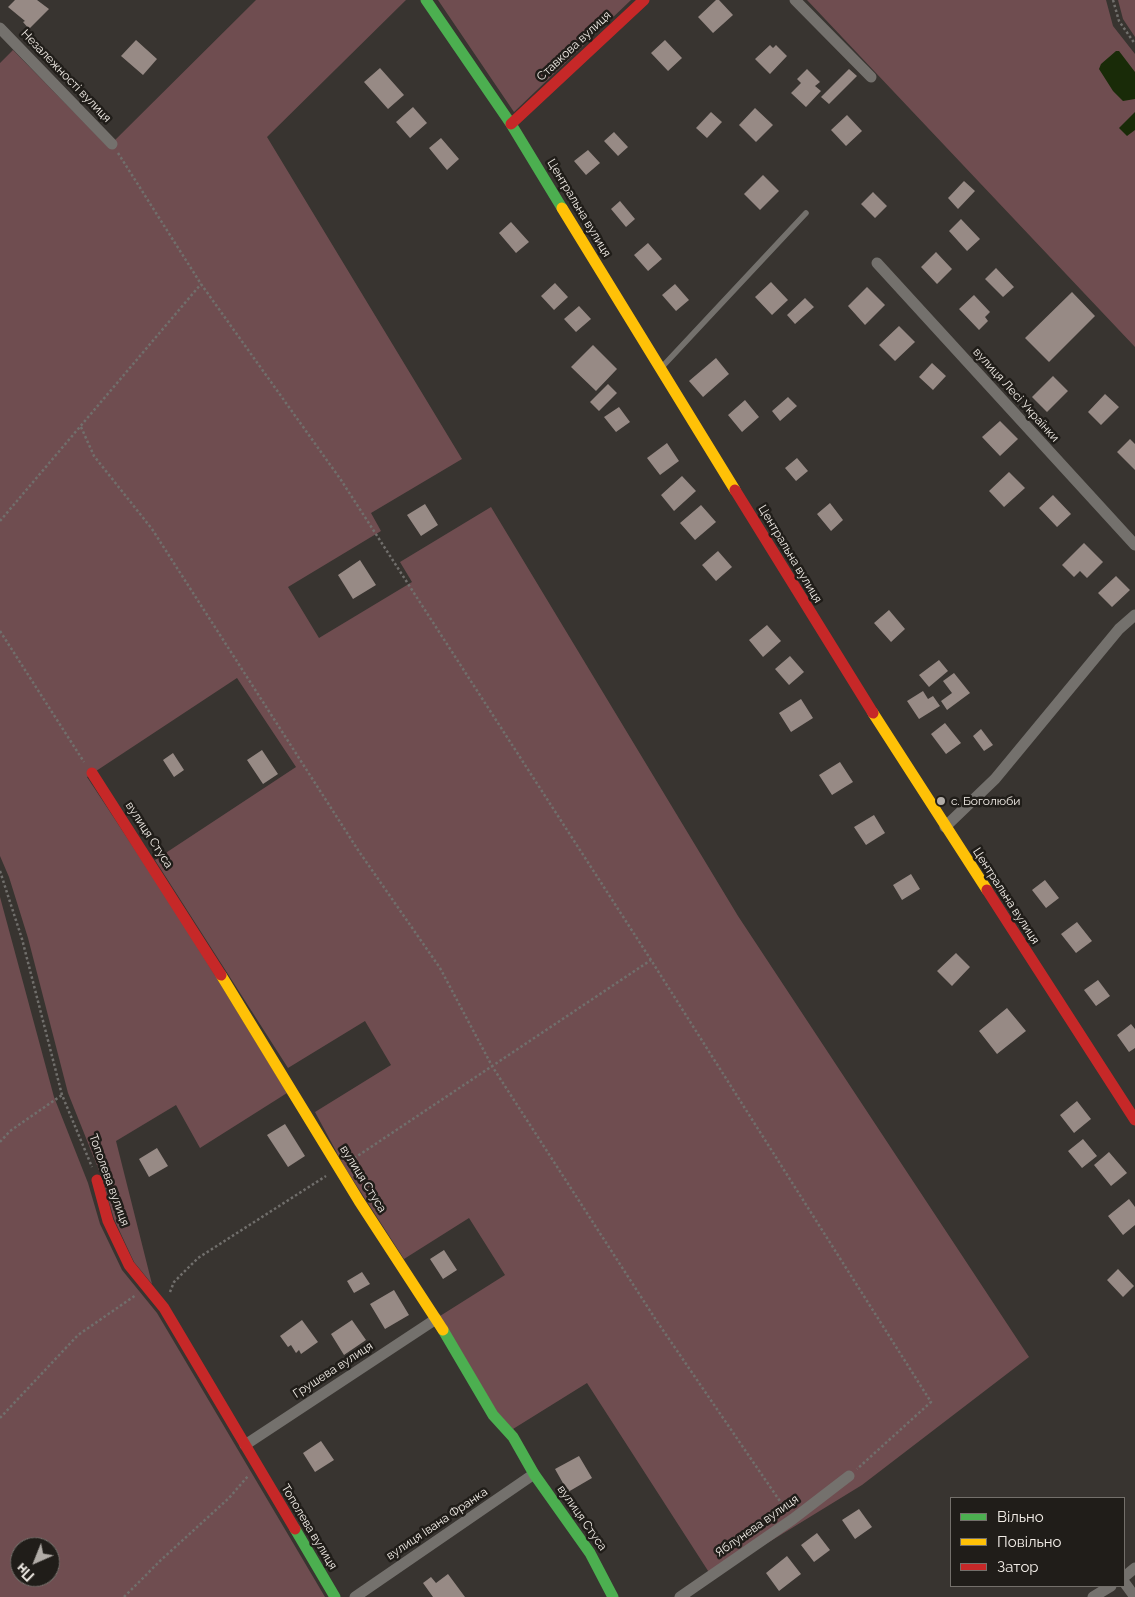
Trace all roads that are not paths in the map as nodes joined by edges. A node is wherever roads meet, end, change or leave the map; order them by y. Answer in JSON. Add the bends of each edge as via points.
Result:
{"nodes":[{"id":1,"x":426,"y":0,"type":"edge"},
{"id":2,"x":644,"y":0,"type":"edge"},
{"id":3,"x":795,"y":0,"type":"edge"},
{"id":4,"x":0,"y":28,"type":"edge"},
{"id":5,"x":871,"y":77,"type":"dead end"},
{"id":6,"x":511,"y":124,"type":"junction"},
{"id":7,"x":112,"y":144,"type":"road end"},
{"id":8,"x":806,"y":213,"type":"dead end"},
{"id":9,"x":877,"y":262,"type":"dead end"},
{"id":10,"x":661,"y":368,"type":"junction"},
{"id":11,"x":1135,"y":545,"type":"edge"},
{"id":12,"x":1135,"y":615,"type":"edge"},
{"id":13,"x":92,"y":773,"type":"road end"},
{"id":14,"x":945,"y":827,"type":"junction"},
{"id":15,"x":1135,"y":1120,"type":"edge"},
{"id":16,"x":97,"y":1180,"type":"road end"},
{"id":17,"x":436,"y":1319,"type":"junction"},
{"id":18,"x":245,"y":1445,"type":"junction"},
{"id":19,"x":534,"y":1474,"type":"junction"},
{"id":20,"x":849,"y":1476,"type":"road end"},
{"id":21,"x":1135,"y":1568,"type":"edge"},
{"id":22,"x":1125,"y":1576,"type":"edge"},
{"id":23,"x":1125,"y":1583,"type":"edge"},
{"id":24,"x":1108,"y":1587,"type":"edge"},
{"id":25,"x":335,"y":1597,"type":"edge"},
{"id":26,"x":355,"y":1597,"type":"edge"},
{"id":27,"x":613,"y":1597,"type":"edge"},
{"id":28,"x":680,"y":1597,"type":"edge"},
{"id":29,"x":1093,"y":1597,"type":"edge"},
{"id":30,"x":1135,"y":1597,"type":"edge"}],
"edges":[{"from":1,"to":6,"type":"street","name":"Центральна вулиця"},
{"from":2,"to":6,"type":"street","name":"Ставкова вулиця"},
{"from":3,"to":5,"type":"street"},
{"from":4,"to":7,"type":"street","name":"Незалежності вулиця"},
{"from":6,"to":10,"type":"street","name":"Центральна вулиця"},
{"from":8,"to":10,"type":"lane"},
{"from":9,"to":11,"type":"street","name":"вулиця Лесі Українки"},
{"from":10,"to":14,"type":"street","name":"Центральна вулиця","via":[[835,654]]},
{"from":12,"to":14,"type":"street","via":[[995,779]]},
{"from":13,"to":17,"type":"street","name":"вулиця Стуса","via":[[183,912],[339,1168]]},
{"from":14,"to":15,"type":"street","name":"Центральна вулиця"},
{"from":16,"to":18,"type":"street","name":"Тополева вулиця","via":[[108,1221],[129,1265],[164,1308]]},
{"from":17,"to":18,"type":"street","name":"Грушева вулиця"},
{"from":17,"to":19,"type":"street","name":"вулиця Стуса","via":[[493,1415],[513,1437]]},
{"from":18,"to":25,"type":"street","name":"Тополева вулиця"},
{"from":19,"to":26,"type":"street","name":"вулиця Івана Франка"},
{"from":19,"to":27,"type":"street","name":"вулиця Стуса","via":[[590,1553]]},
{"from":20,"to":28,"type":"street","name":"Яблунева вулиця"},
{"from":21,"to":22,"type":"street"},
{"from":23,"to":30,"type":"street"},
{"from":24,"to":29,"type":"street"}]}
